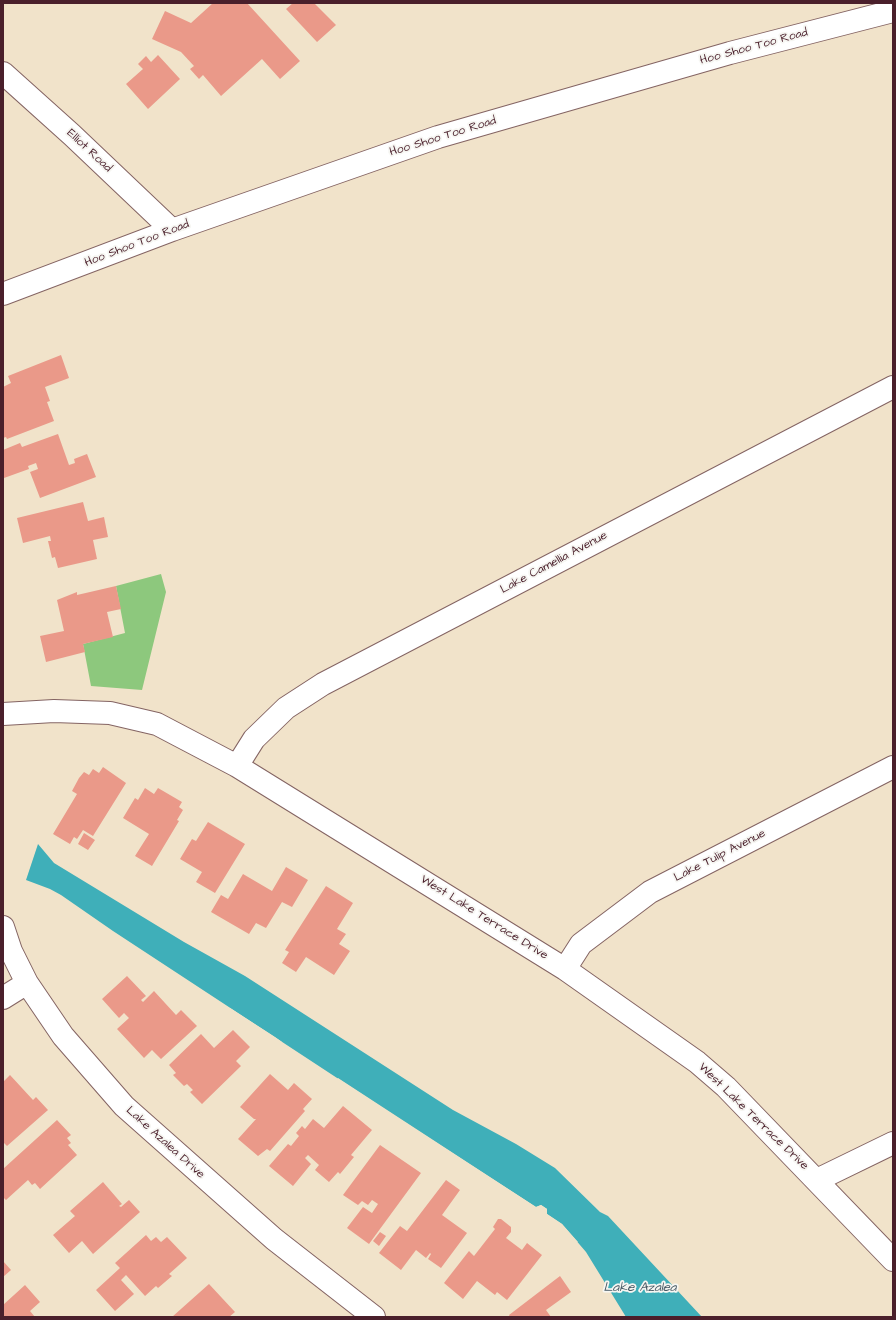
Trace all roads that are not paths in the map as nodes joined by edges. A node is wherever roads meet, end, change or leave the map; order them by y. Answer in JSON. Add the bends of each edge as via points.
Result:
{"nodes":[{"id":1,"x":893,"y":10,"type":"edge"},
{"id":2,"x":3,"y":73,"type":"edge"},
{"id":3,"x":172,"y":230,"type":"junction"},
{"id":4,"x":3,"y":294,"type":"edge"},
{"id":5,"x":893,"y":387,"type":"edge"},
{"id":6,"x":3,"y":714,"type":"edge"},
{"id":7,"x":237,"y":766,"type":"junction"},
{"id":8,"x":893,"y":767,"type":"edge"},
{"id":9,"x":3,"y":927,"type":"edge"},
{"id":10,"x":564,"y":969,"type":"junction"},
{"id":11,"x":28,"y":982,"type":"junction"},
{"id":12,"x":3,"y":998,"type":"edge"},
{"id":13,"x":893,"y":1143,"type":"edge"},
{"id":14,"x":817,"y":1180,"type":"junction"},
{"id":15,"x":893,"y":1260,"type":"edge"},
{"id":16,"x":374,"y":1317,"type":"edge"}],
"edges":[{"from":1,"to":3,"type":"street","name":"Hoo Shoo Too Road","via":[[730,53],[438,137]]},
{"from":2,"to":3,"type":"street","name":"Elliot Road"},
{"from":3,"to":4,"type":"street","name":"Hoo Shoo Too Road"},
{"from":5,"to":7,"type":"street","name":"Lake Camellia Avenue","via":[[323,684],[286,708],[254,739]]},
{"from":6,"to":7,"type":"street","name":"West Lake Terrace Drive","via":[[54,711],[110,713],[157,724]]},
{"from":7,"to":10,"type":"street","name":"West Lake Terrace Drive"},
{"from":8,"to":10,"type":"street","name":"Lake Tulip Avenue","via":[[650,892],[581,944]]},
{"from":9,"to":11,"type":"street","name":"Lake Azalea Drive","via":[[11,951]]},
{"from":10,"to":14,"type":"street","name":"West Lake Terrace Drive","via":[[697,1062],[726,1087]]},
{"from":11,"to":12,"type":"street"},
{"from":11,"to":16,"type":"street","name":"Lake Azalea Drive","via":[[63,1036],[124,1106],[274,1239]]},
{"from":13,"to":14,"type":"street"},
{"from":14,"to":15,"type":"street","name":"West Lake Terrace Drive"}]}
